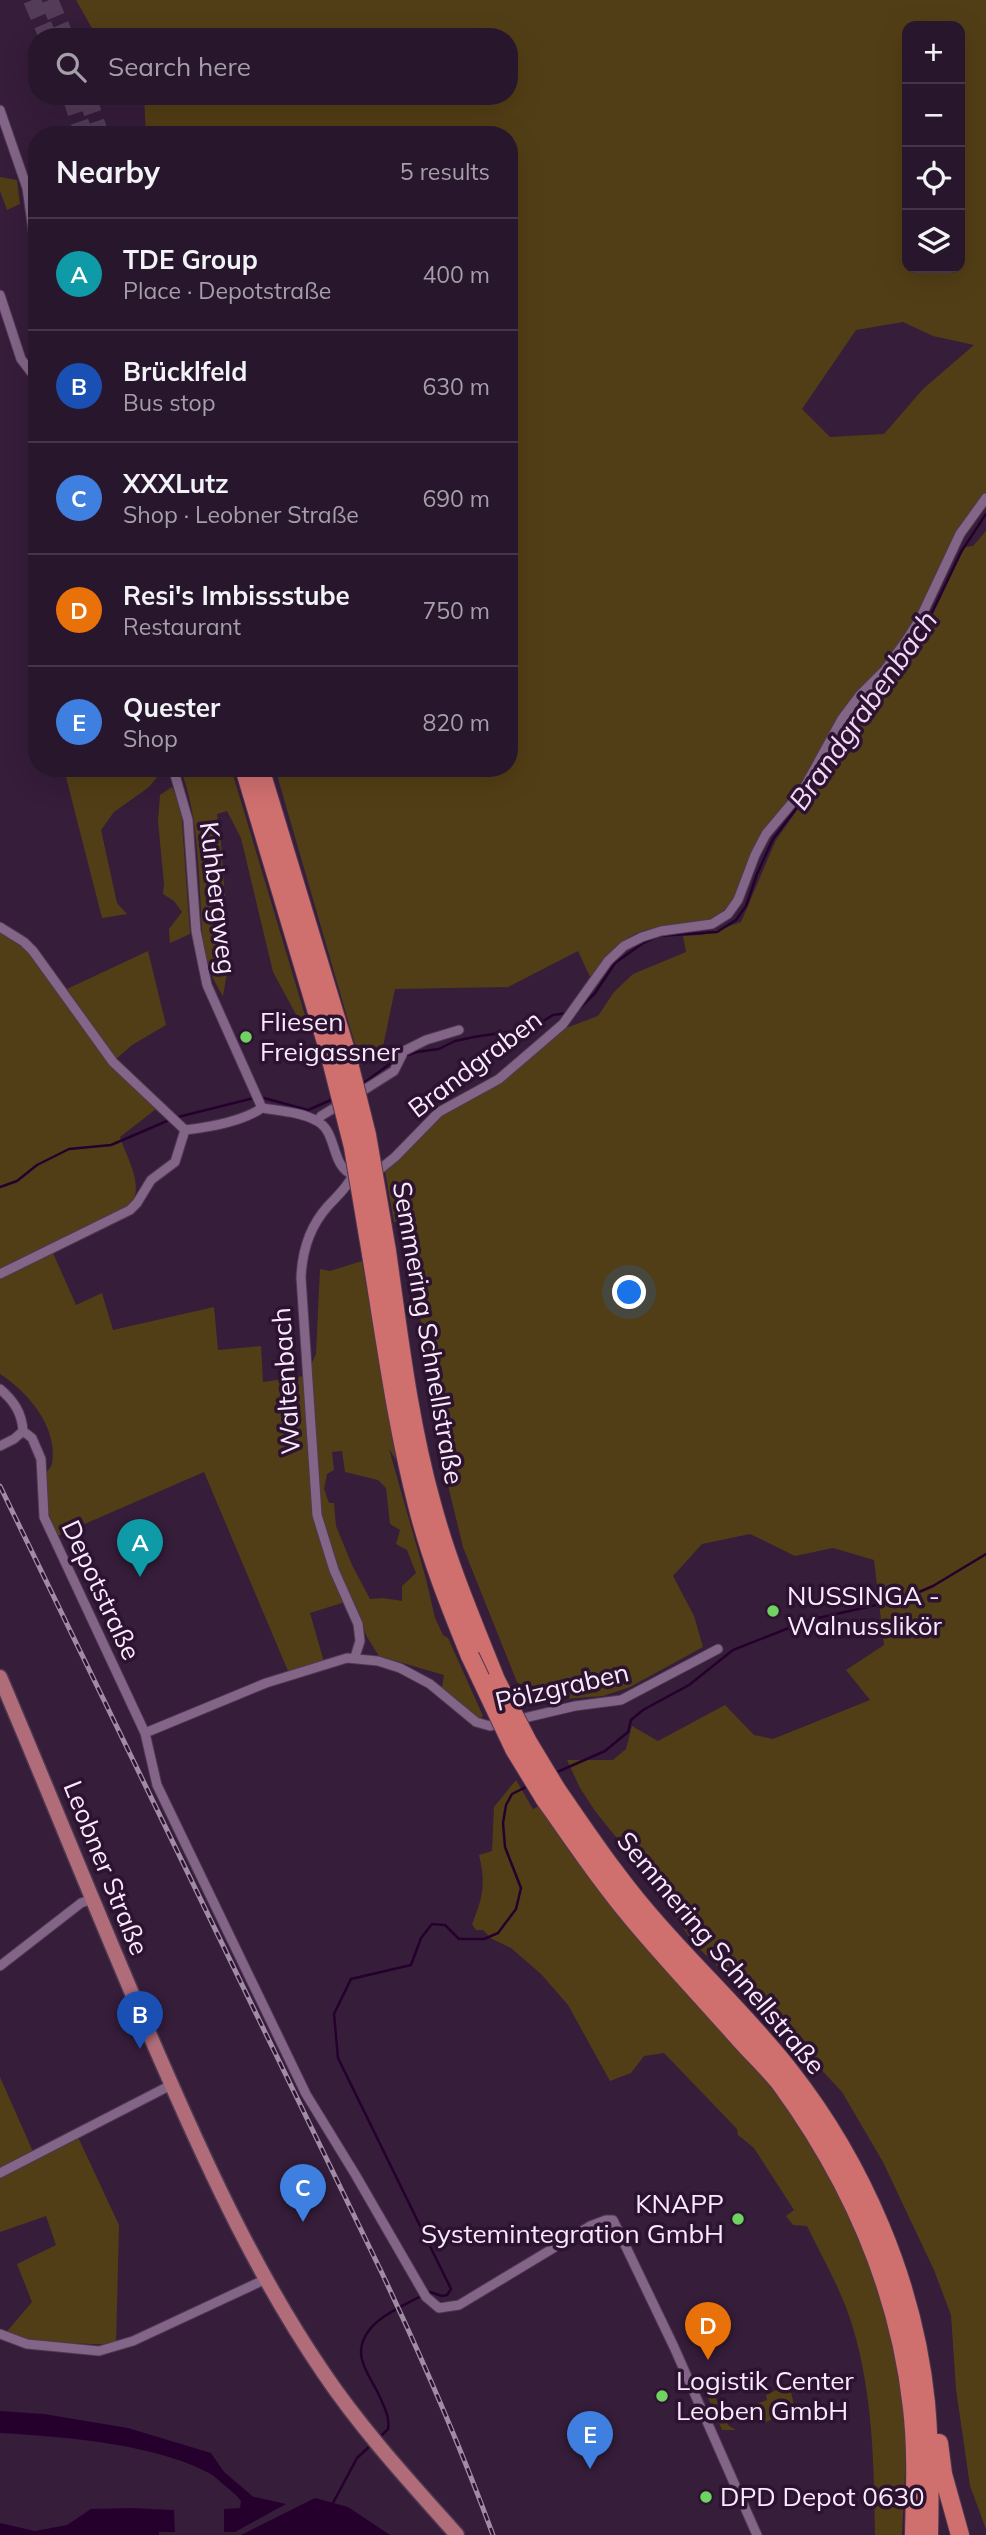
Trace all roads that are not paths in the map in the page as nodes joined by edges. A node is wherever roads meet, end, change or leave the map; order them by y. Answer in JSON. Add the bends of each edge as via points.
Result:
{"nodes":[{"id":1,"x":0,"y":110,"type":"edge"},
{"id":2,"x":28,"y":195,"type":"edge"},
{"id":3,"x":0,"y":295,"type":"edge"},
{"id":4,"x":28,"y":368,"type":"edge"},
{"id":5,"x":986,"y":498,"type":"edge"},
{"id":6,"x":176,"y":777,"type":"edge"},
{"id":7,"x":247,"y":777,"type":"edge"},
{"id":8,"x":262,"y":777,"type":"edge"},
{"id":9,"x":0,"y":927,"type":"edge"},
{"id":10,"x":459,"y":1030,"type":"dead end"},
{"id":11,"x":338,"y":1053,"type":"junction"},
{"id":12,"x":262,"y":1108,"type":"junction"},
{"id":13,"x":318,"y":1121,"type":"junction"},
{"id":14,"x":185,"y":1130,"type":"junction"},
{"id":15,"x":353,"y":1175,"type":"junction"},
{"id":16,"x":379,"y":1253,"type":"junction"},
{"id":17,"x":0,"y":1274,"type":"edge"},
{"id":18,"x":0,"y":1389,"type":"edge"},
{"id":19,"x":23,"y":1431,"type":"junction"},
{"id":20,"x":0,"y":1446,"type":"edge"},
{"id":21,"x":718,"y":1649,"type":"dead end"},
{"id":22,"x":355,"y":1657,"type":"junction"},
{"id":23,"x":0,"y":1677,"type":"edge"},
{"id":24,"x":145,"y":1733,"type":"junction"},
{"id":25,"x":550,"y":1794,"type":"junction"},
{"id":26,"x":92,"y":1899,"type":"junction"},
{"id":27,"x":0,"y":1966,"type":"edge"},
{"id":28,"x":172,"y":2085,"type":"junction"},
{"id":29,"x":0,"y":2173,"type":"edge"},
{"id":30,"x":266,"y":2279,"type":"junction"},
{"id":31,"x":0,"y":2334,"type":"edge"},
{"id":32,"x":926,"y":2400,"type":"junction"},
{"id":33,"x":457,"y":2535,"type":"edge"},
{"id":34,"x":757,"y":2535,"type":"edge"},
{"id":35,"x":914,"y":2535,"type":"edge"},
{"id":36,"x":929,"y":2535,"type":"edge"},
{"id":37,"x":960,"y":2535,"type":"edge"}],
"edges":[{"from":1,"to":2,"type":"street"},
{"from":3,"to":4,"type":"street"},
{"from":5,"to":15,"type":"street","name":"Brandgraben","via":[[955,542],[906,641],[842,719],[803,790],[766,834],[728,914],[712,924],[661,931],[624,946],[563,1024],[519,1063],[482,1090],[439,1112],[379,1170]]},
{"from":6,"to":12,"type":"street","name":"Kuhbergweg","via":[[188,820],[196,931],[207,985]]},
{"from":7,"to":11,"type":"highway","name":"Semmering Schnellstraße"},
{"from":8,"to":11,"type":"highway","name":"Semmering Schnellstraße"},
{"from":9,"to":14,"type":"street","via":[[33,951],[113,1062]]},
{"from":10,"to":13,"type":"street","via":[[404,1051],[394,1071]]},
{"from":11,"to":16,"type":"highway","name":"Semmering Schnellstraße","bridge":true,"via":[[367,1135]]},
{"from":12,"to":13,"type":"street"},
{"from":12,"to":14,"type":"street"},
{"from":13,"to":15,"type":"street","via":[[342,1168]]},
{"from":14,"to":17,"type":"street","via":[[175,1161],[150,1180],[130,1210]]},
{"from":15,"to":22,"type":"street","name":"Waltenbach","via":[[309,1237],[302,1278],[317,1515],[358,1624],[360,1641]]},
{"from":16,"to":25,"type":"highway","name":"Semmering Schnellstraße","bridge":true,"via":[[431,1503],[455,1579]]},
{"from":16,"to":25,"type":"highway","name":"Semmering Schnellstraße","bridge":true,"via":[[398,1422],[441,1584],[514,1749]]},
{"from":18,"to":19,"type":"street","name":"Depotstraße","via":[[22,1418]]},
{"from":19,"to":20,"type":"street"},
{"from":19,"to":24,"type":"street","name":"Depotstraße","via":[[32,1438],[41,1459],[41,1503],[49,1530]]},
{"from":21,"to":22,"type":"street","name":"Pölzgraben","via":[[621,1700],[490,1726],[476,1722],[419,1677]]},
{"from":22,"to":24,"type":"street","name":"Pölzgraben","via":[[266,1683]]},
{"from":23,"to":26,"type":"main road","name":"Leobner Straße"},
{"from":24,"to":34,"type":"street","name":"Depotstraße","via":[[157,1785],[306,2094],[424,2295],[439,2308],[459,2305],[590,2226],[613,2220]]},
{"from":25,"to":32,"type":"highway","name":"Semmering Schnellstraße","via":[[656,1924],[789,2070],[834,2134],[883,2233],[901,2284]]},
{"from":25,"to":35,"type":"highway","name":"Semmering Schnellstraße","via":[[596,1874],[778,2081],[821,2143],[853,2202],[897,2322],[912,2407]]},
{"from":26,"to":27,"type":"street"},
{"from":26,"to":28,"type":"main road","name":"Leobner Straße"},
{"from":28,"to":29,"type":"street"},
{"from":28,"to":30,"type":"main road","name":"Leobner Straße"},
{"from":30,"to":31,"type":"street","via":[[133,2341],[99,2351],[27,2344]]},
{"from":30,"to":33,"type":"main road","name":"Leobner Straße","via":[[324,2373],[375,2441]]},
{"from":32,"to":36,"type":"highway","name":"Semmering Schnellstraße"},
{"from":32,"to":37,"type":"highway","via":[[935,2414],[943,2474]]}]}
